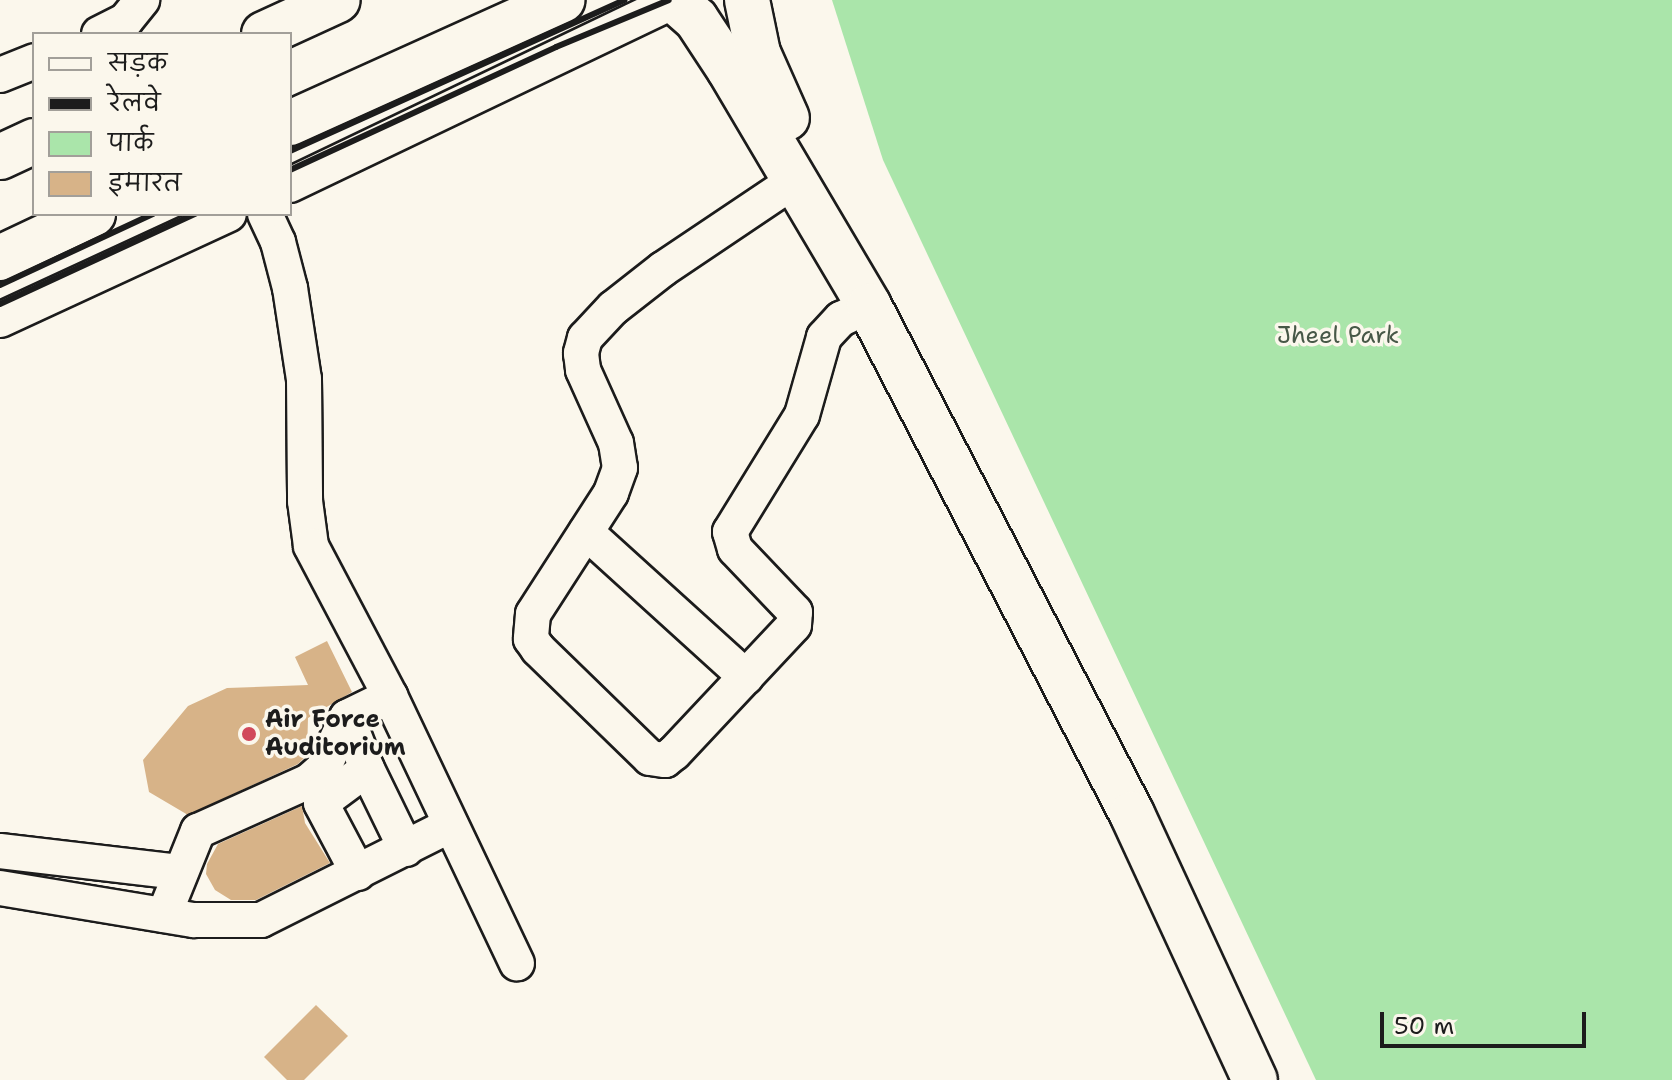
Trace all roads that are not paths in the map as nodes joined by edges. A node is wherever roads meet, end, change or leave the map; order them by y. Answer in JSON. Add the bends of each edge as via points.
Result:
{"nodes":[{"id":1,"x":142,"y":0,"type":"edge"},
{"id":2,"x":338,"y":0,"type":"edge"},
{"id":3,"x":562,"y":0,"type":"edge"},
{"id":4,"x":675,"y":0,"type":"edge"},
{"id":5,"x":747,"y":0,"type":"edge"},
{"id":6,"x":103,"y":32,"type":"edge"},
{"id":7,"x":268,"y":32,"type":"edge"},
{"id":8,"x":744,"y":61,"type":"junction"},
{"id":9,"x":32,"y":62,"type":"edge"},
{"id":10,"x":0,"y":75,"type":"edge"},
{"id":11,"x":292,"y":122,"type":"edge"},
{"id":12,"x":32,"y":142,"type":"edge"},
{"id":13,"x":0,"y":157,"type":"edge"},
{"id":14,"x":794,"y":181,"type":"junction"},
{"id":15,"x":292,"y":184,"type":"edge"},
{"id":16,"x":89,"y":216,"type":"edge"},
{"id":17,"x":225,"y":216,"type":"edge"},
{"id":18,"x":266,"y":216,"type":"edge"},
{"id":19,"x":0,"y":258,"type":"edge"},
{"id":20,"x":869,"y":306,"type":"junction"},
{"id":21,"x":0,"y":320,"type":"edge"},
{"id":22,"x":586,"y":532,"type":"junction"},
{"id":23,"x":746,"y":677,"type":"junction"},
{"id":24,"x":390,"y":696,"type":"junction"},
{"id":25,"x":347,"y":717,"type":"junction"},
{"id":26,"x":367,"y":769,"type":"junction"},
{"id":27,"x":451,"y":825,"type":"junction"},
{"id":28,"x":406,"y":849,"type":"junction"},
{"id":29,"x":0,"y":851,"type":"edge"},
{"id":30,"x":179,"y":872,"type":"junction"},
{"id":31,"x":358,"y":873,"type":"junction"},
{"id":32,"x":0,"y":888,"type":"edge"},
{"id":33,"x":164,"y":915,"type":"junction"},
{"id":34,"x":517,"y":963,"type":"dead end"},
{"id":35,"x":1255,"y":1080,"type":"edge"},
{"id":36,"x":1275,"y":1080,"type":"edge"}],
"edges":[{"from":1,"to":6,"type":"street","via":[[126,20]]},
{"from":2,"to":7,"type":"main road"},
{"from":3,"to":11,"type":"main road"},
{"from":4,"to":8,"type":"main road"},
{"from":4,"to":15,"type":"street"},
{"from":5,"to":8,"type":"main road"},
{"from":8,"to":14,"type":"main road"},
{"from":8,"to":36,"type":"main road","via":[[815,173],[1140,797]]},
{"from":9,"to":10,"type":"street"},
{"from":12,"to":13,"type":"main road"},
{"from":14,"to":20,"type":"main road"},
{"from":14,"to":22,"type":"street","via":[[663,269],[585,338],[583,370],[616,443],[620,468]]},
{"from":16,"to":19,"type":"main road"},
{"from":17,"to":21,"type":"street"},
{"from":18,"to":24,"type":"street","via":[[290,288],[304,379],[305,501],[311,546]]},
{"from":20,"to":23,"type":"street","via":[[841,319],[824,337],[802,415],[730,532],[735,549],[797,618]]},
{"from":20,"to":35,"type":"main road","via":[[1132,814]]},
{"from":22,"to":23,"type":"street"},
{"from":22,"to":23,"type":"street","via":[[533,614],[531,639],[650,758],[665,760],[674,753]]},
{"from":24,"to":25,"type":"street"},
{"from":24,"to":27,"type":"street"},
{"from":25,"to":26,"type":"street"},
{"from":25,"to":30,"type":"street","via":[[323,769],[309,781],[198,831]]},
{"from":26,"to":28,"type":"street"},
{"from":26,"to":31,"type":"street","via":[[321,803]]},
{"from":27,"to":28,"type":"street"},
{"from":27,"to":34,"type":"street"},
{"from":28,"to":31,"type":"street"},
{"from":29,"to":30,"type":"street"},
{"from":30,"to":33,"type":"street"},
{"from":31,"to":33,"type":"street","via":[[261,920]]},
{"from":32,"to":33,"type":"street"}]}
